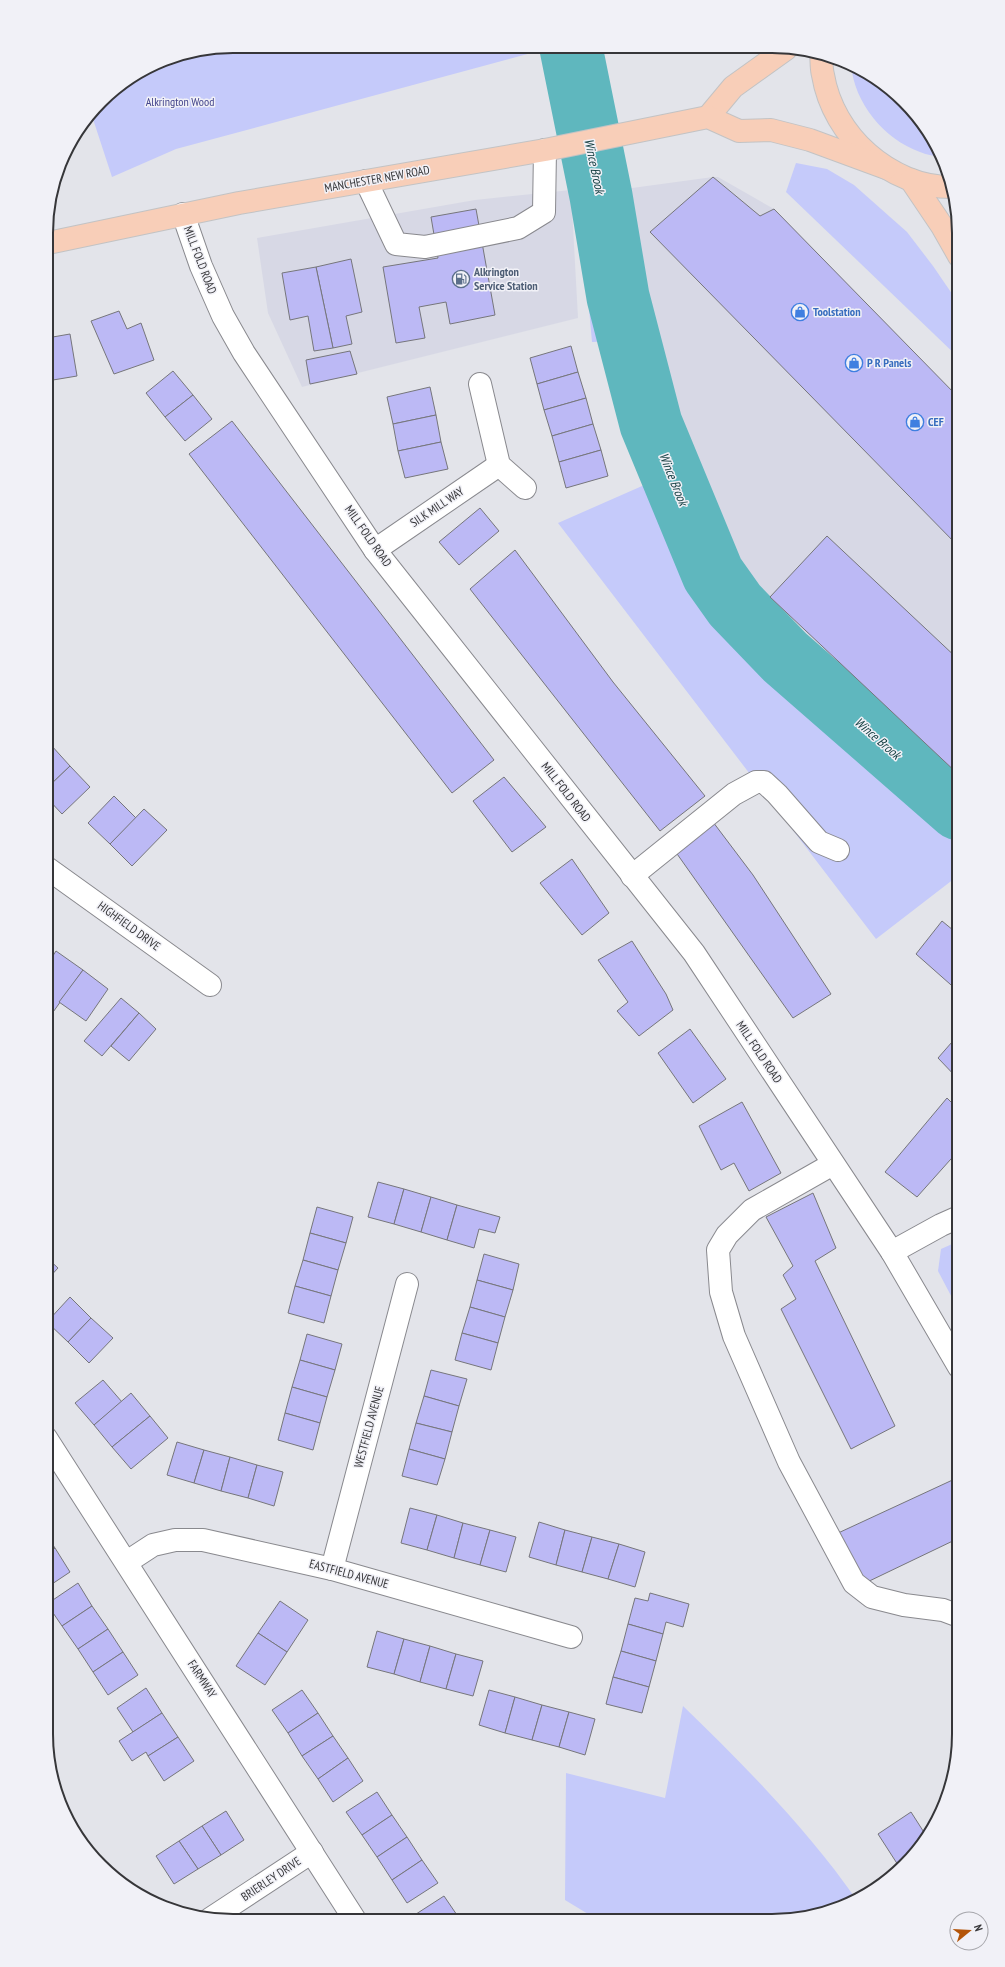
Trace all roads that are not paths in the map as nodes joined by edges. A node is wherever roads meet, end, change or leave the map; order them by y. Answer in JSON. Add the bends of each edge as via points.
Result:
{"nodes":[{"id":1,"x":780,"y":53,"type":"edge"},
{"id":2,"x":821,"y":60,"type":"edge"},
{"id":3,"x":708,"y":117,"type":"junction"},
{"id":4,"x":545,"y":150,"type":"junction"},
{"id":5,"x":886,"y":168,"type":"junction"},
{"id":6,"x":911,"y":180,"type":"junction"},
{"id":7,"x":366,"y":181,"type":"junction"},
{"id":8,"x":946,"y":187,"type":"edge"},
{"id":9,"x":183,"y":214,"type":"junction"},
{"id":10,"x":53,"y":242,"type":"edge"},
{"id":11,"x":952,"y":244,"type":"edge"},
{"id":12,"x":480,"y":384,"type":"dead end"},
{"id":13,"x":499,"y":465,"type":"junction"},
{"id":14,"x":525,"y":488,"type":"dead end"},
{"id":15,"x":375,"y":550,"type":"junction"},
{"id":16,"x":838,"y":850,"type":"dead end"},
{"id":17,"x":53,"y":872,"type":"edge"},
{"id":18,"x":632,"y":876,"type":"junction"},
{"id":19,"x":210,"y":985,"type":"dead end"},
{"id":20,"x":833,"y":1164,"type":"junction"},
{"id":21,"x":952,"y":1220,"type":"edge"},
{"id":22,"x":892,"y":1252,"type":"junction"},
{"id":23,"x":407,"y":1284,"type":"dead end"},
{"id":24,"x":952,"y":1355,"type":"edge"},
{"id":25,"x":53,"y":1449,"type":"edge"},
{"id":26,"x":127,"y":1562,"type":"junction"},
{"id":27,"x":332,"y":1569,"type":"junction"},
{"id":28,"x":952,"y":1613,"type":"edge"},
{"id":29,"x":571,"y":1636,"type":"dead end"},
{"id":30,"x":312,"y":1852,"type":"junction"},
{"id":31,"x":218,"y":1914,"type":"edge"},
{"id":32,"x":352,"y":1914,"type":"edge"}],
"edges":[{"from":1,"to":3,"type":"main road","via":[[733,87]]},
{"from":2,"to":5,"type":"main road","via":[[822,76],[831,104],[845,129],[862,148]]},
{"from":3,"to":4,"type":"main road","name":"MANCHESTER NEW ROAD"},
{"from":3,"to":5,"type":"main road","via":[[739,131],[771,130],[810,140]]},
{"from":4,"to":7,"type":"main road","name":"MANCHESTER NEW ROAD"},
{"from":4,"to":7,"type":"street","via":[[544,212],[518,228],[425,247],[396,244]]},
{"from":5,"to":6,"type":"main road"},
{"from":6,"to":8,"type":"main road"},
{"from":6,"to":11,"type":"main road"},
{"from":7,"to":9,"type":"main road","name":"MANCHESTER NEW ROAD"},
{"from":9,"to":10,"type":"main road","name":"MANCHESTER NEW ROAD"},
{"from":9,"to":15,"type":"street","name":"MILL FOLD ROAD","via":[[201,266],[223,316],[244,353]]},
{"from":12,"to":13,"type":"street"},
{"from":13,"to":14,"type":"street"},
{"from":13,"to":15,"type":"street","name":"SILK MILL WAY"},
{"from":15,"to":18,"type":"street","name":"MILL FOLD ROAD"},
{"from":16,"to":18,"type":"street","via":[[819,842],[777,794],[764,782],[756,782],[734,794]]},
{"from":17,"to":19,"type":"street","name":"HIGHFIELD DRIVE"},
{"from":18,"to":20,"type":"street","name":"MILL FOLD ROAD","via":[[694,953]]},
{"from":20,"to":22,"type":"street","name":"MILL FOLD ROAD"},
{"from":20,"to":28,"type":"street","via":[[752,1210],[727,1235],[718,1250],[723,1300],[734,1336],[789,1462],[854,1583],[872,1597]]},
{"from":21,"to":22,"type":"street"},
{"from":22,"to":24,"type":"street","name":"MILL FOLD ROAD"},
{"from":23,"to":27,"type":"street","name":"WESTFIELD AVENUE"},
{"from":25,"to":26,"type":"street","name":"FARMWAY"},
{"from":26,"to":27,"type":"street","name":"EASTFIELD AVENUE","via":[[154,1545],[175,1540],[203,1540]]},
{"from":26,"to":30,"type":"street","name":"FARMWAY"},
{"from":27,"to":29,"type":"street","name":"EASTFIELD AVENUE"},
{"from":30,"to":31,"type":"street","name":"BRIERLEY DRIVE"},
{"from":30,"to":32,"type":"street","name":"FARMWAY"}]}
